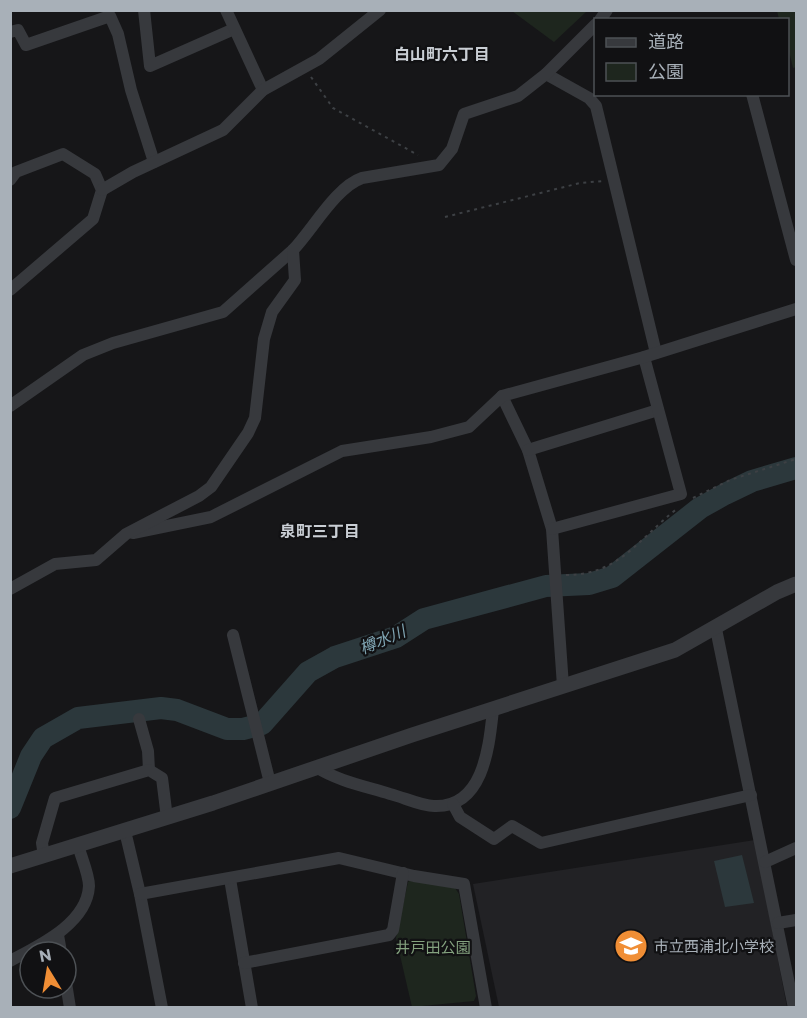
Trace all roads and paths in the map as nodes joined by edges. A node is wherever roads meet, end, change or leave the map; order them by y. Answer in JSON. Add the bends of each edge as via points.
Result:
{"nodes":[{"id":1,"x":144,"y":10,"type":"edge"},
{"id":2,"x":226,"y":10,"type":"edge"},
{"id":3,"x":380,"y":10,"type":"edge"},
{"id":4,"x":594,"y":26,"type":"edge"},
{"id":5,"x":234,"y":29,"type":"junction"},
{"id":6,"x":10,"y":32,"type":"edge"},
{"id":7,"x":304,"y":66,"type":"junction"},
{"id":8,"x":546,"y":74,"type":"junction"},
{"id":9,"x":263,"y":90,"type":"junction"},
{"id":10,"x":753,"y":96,"type":"edge"},
{"id":11,"x":154,"y":162,"type":"junction"},
{"id":12,"x":430,"y":168,"type":"junction"},
{"id":13,"x":10,"y":180,"type":"edge"},
{"id":14,"x":614,"y":180,"type":"junction"},
{"id":15,"x":102,"y":190,"type":"junction"},
{"id":16,"x":445,"y":217,"type":"dead end"},
{"id":17,"x":293,"y":250,"type":"junction"},
{"id":18,"x":796,"y":260,"type":"edge"},
{"id":19,"x":10,"y":290,"type":"edge"},
{"id":20,"x":796,"y":309,"type":"edge"},
{"id":21,"x":656,"y":353,"type":"junction"},
{"id":22,"x":644,"y":357,"type":"junction"},
{"id":23,"x":502,"y":396,"type":"junction"},
{"id":24,"x":10,"y":406,"type":"edge"},
{"id":25,"x":658,"y":410,"type":"junction"},
{"id":26,"x":528,"y":450,"type":"junction"},
{"id":27,"x":796,"y":459,"type":"edge"},
{"id":28,"x":552,"y":529,"type":"junction"},
{"id":29,"x":126,"y":534,"type":"junction"},
{"id":30,"x":554,"y":576,"type":"junction"},
{"id":31,"x":796,"y":584,"type":"edge"},
{"id":32,"x":10,"y":589,"type":"edge"},
{"id":33,"x":716,"y":629,"type":"junction"},
{"id":34,"x":233,"y":635,"type":"dead end"},
{"id":35,"x":563,"y":686,"type":"junction"},
{"id":36,"x":493,"y":710,"type":"junction"},
{"id":37,"x":139,"y":719,"type":"dead end"},
{"id":38,"x":315,"y":767,"type":"junction"},
{"id":39,"x":149,"y":770,"type":"junction"},
{"id":40,"x":270,"y":783,"type":"junction"},
{"id":41,"x":751,"y":795,"type":"junction"},
{"id":42,"x":453,"y":804,"type":"junction"},
{"id":43,"x":167,"y":818,"type":"junction"},
{"id":44,"x":125,"y":831,"type":"junction"},
{"id":45,"x":78,"y":845,"type":"junction"},
{"id":46,"x":796,"y":848,"type":"edge"},
{"id":47,"x":44,"y":856,"type":"junction"},
{"id":48,"x":765,"y":862,"type":"junction"},
{"id":49,"x":10,"y":866,"type":"edge"},
{"id":50,"x":403,"y":873,"type":"junction"},
{"id":51,"x":230,"y":879,"type":"junction"},
{"id":52,"x":140,"y":894,"type":"junction"},
{"id":53,"x":796,"y":920,"type":"edge"},
{"id":54,"x":778,"y":923,"type":"junction"},
{"id":55,"x":58,"y":936,"type":"junction"},
{"id":56,"x":59,"y":940,"type":"edge"},
{"id":57,"x":10,"y":962,"type":"edge"},
{"id":58,"x":244,"y":963,"type":"junction"},
{"id":59,"x":794,"y":1004,"type":"edge"},
{"id":60,"x":484,"y":1007,"type":"edge"},
{"id":61,"x":162,"y":1008,"type":"edge"},
{"id":62,"x":252,"y":1008,"type":"edge"}],
"edges":[{"from":1,"to":5,"type":"street","via":[[150,66]]},
{"from":2,"to":5,"type":"street"},
{"from":3,"to":7,"type":"street","via":[[319,59]]},
{"from":4,"to":8,"type":"street"},
{"from":5,"to":9,"type":"street"},
{"from":6,"to":11,"type":"street","via":[[18,30],[26,45],[110,16]]},
{"from":7,"to":9,"type":"street"},
{"from":7,"to":12,"type":"path","via":[[333,108],[422,157]]},
{"from":8,"to":12,"type":"street","via":[[518,96],[464,114],[448,156]]},
{"from":8,"to":14,"type":"street","via":[[593,101]]},
{"from":9,"to":11,"type":"street","via":[[223,130]]},
{"from":10,"to":18,"type":"street"},
{"from":11,"to":15,"type":"street"},
{"from":12,"to":17,"type":"street","via":[[351,182]]},
{"from":13,"to":15,"type":"street","via":[[16,172],[63,154],[95,174]]},
{"from":14,"to":16,"type":"path","via":[[580,183]]},
{"from":14,"to":21,"type":"street"},
{"from":15,"to":19,"type":"street","via":[[93,219]]},
{"from":17,"to":24,"type":"street","via":[[223,312],[83,355]]},
{"from":17,"to":29,"type":"street","via":[[296,274],[268,322],[255,418],[248,433],[211,487]]},
{"from":20,"to":21,"type":"street"},
{"from":21,"to":22,"type":"street"},
{"from":22,"to":23,"type":"street"},
{"from":22,"to":25,"type":"street"},
{"from":23,"to":26,"type":"street"},
{"from":23,"to":29,"type":"street","via":[[469,427],[342,451],[211,518]]},
{"from":25,"to":26,"type":"street"},
{"from":25,"to":28,"type":"street","via":[[681,494]]},
{"from":26,"to":28,"type":"street"},
{"from":27,"to":30,"type":"path","via":[[762,468],[696,496],[604,570]]},
{"from":28,"to":30,"type":"street"},
{"from":29,"to":32,"type":"street","via":[[96,560],[55,564]]},
{"from":30,"to":35,"type":"street"},
{"from":31,"to":33,"type":"street"},
{"from":33,"to":35,"type":"street","via":[[675,650]]},
{"from":33,"to":41,"type":"street"},
{"from":34,"to":40,"type":"street"},
{"from":35,"to":36,"type":"street"},
{"from":36,"to":38,"type":"street"},
{"from":36,"to":42,"type":"street","via":[[489,752],[477,783]]},
{"from":37,"to":39,"type":"street"},
{"from":38,"to":40,"type":"street"},
{"from":38,"to":42,"type":"street","via":[[331,777],[433,807]]},
{"from":39,"to":43,"type":"street","via":[[162,778]]},
{"from":39,"to":47,"type":"street","via":[[54,798],[42,843]]},
{"from":40,"to":43,"type":"street"},
{"from":41,"to":42,"type":"street","via":[[541,843],[512,826],[494,839],[460,817]]},
{"from":41,"to":48,"type":"street"},
{"from":43,"to":44,"type":"street"},
{"from":44,"to":45,"type":"street"},
{"from":44,"to":52,"type":"street"},
{"from":45,"to":47,"type":"street"},
{"from":45,"to":55,"type":"street","via":[[89,886],[84,906]]},
{"from":46,"to":48,"type":"street"},
{"from":47,"to":49,"type":"street"},
{"from":48,"to":54,"type":"street"},
{"from":50,"to":51,"type":"street","via":[[339,858]]},
{"from":50,"to":58,"type":"street","via":[[389,935]]},
{"from":50,"to":60,"type":"street","via":[[464,884]]},
{"from":51,"to":52,"type":"street"},
{"from":51,"to":58,"type":"street"},
{"from":52,"to":61,"type":"street"},
{"from":53,"to":54,"type":"street"},
{"from":54,"to":59,"type":"street"},
{"from":55,"to":56,"type":"street"},
{"from":55,"to":57,"type":"street"},
{"from":58,"to":62,"type":"street"}]}
